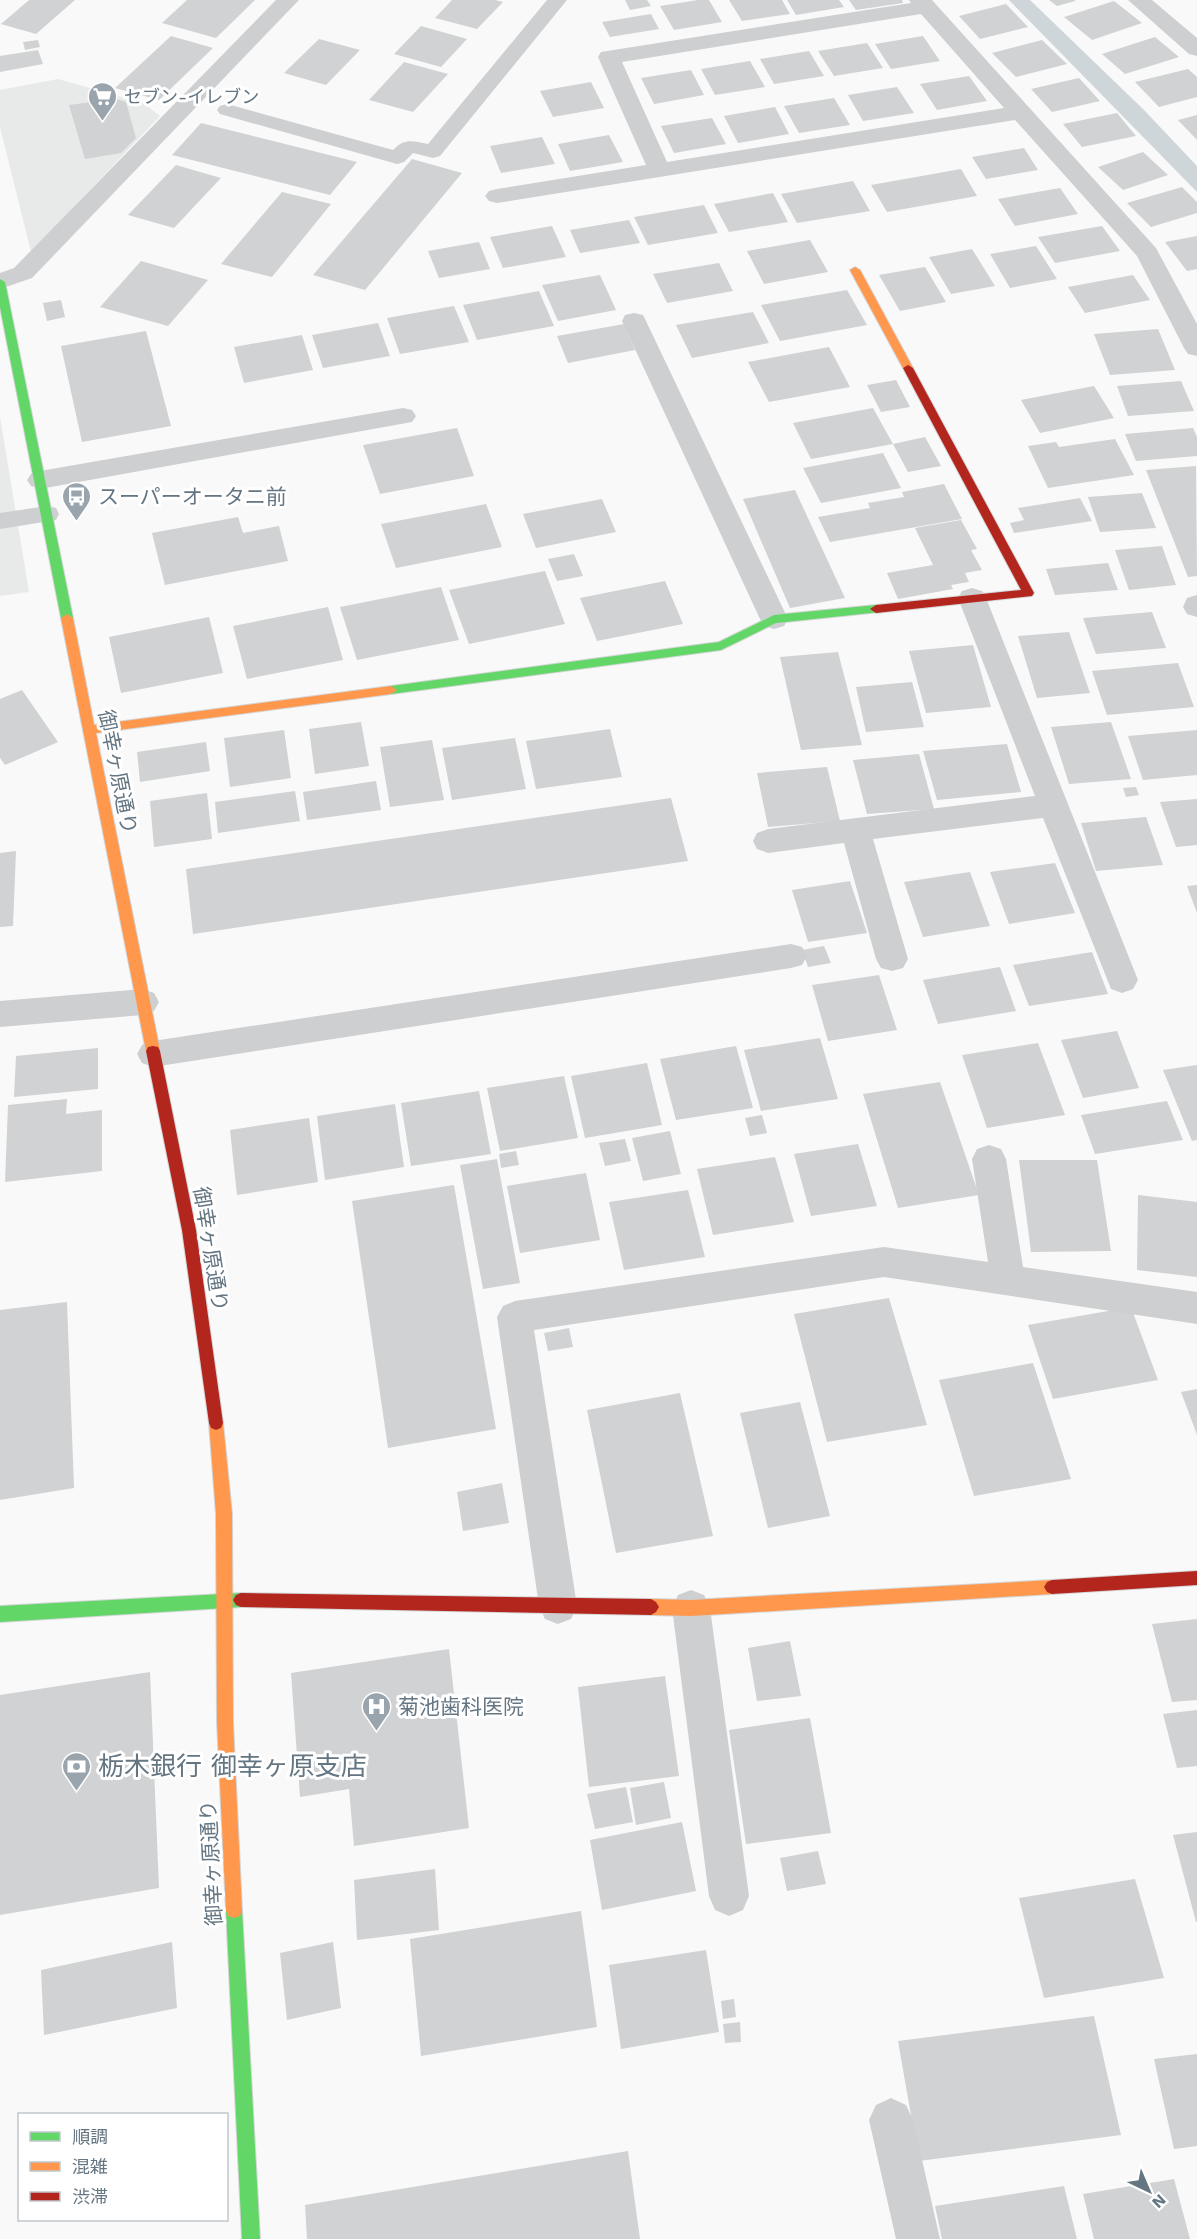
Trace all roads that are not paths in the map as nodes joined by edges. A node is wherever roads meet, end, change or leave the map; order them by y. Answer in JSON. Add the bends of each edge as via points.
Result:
{"nodes":[{"id":1,"x":288,"y":0,"type":"edge"},
{"id":2,"x":557,"y":0,"type":"edge"},
{"id":3,"x":1139,"y":0,"type":"edge"},
{"id":4,"x":922,"y":3,"type":"edge"},
{"id":5,"x":1197,"y":49,"type":"edge"},
{"id":6,"x":227,"y":110,"type":"dead end"},
{"id":7,"x":1021,"y":112,"type":"junction"},
{"id":8,"x":659,"y":170,"type":"junction"},
{"id":9,"x":497,"y":196,"type":"dead end"},
{"id":10,"x":855,"y":270,"type":"dead end"},
{"id":11,"x":0,"y":282,"type":"edge"},
{"id":12,"x":634,"y":321,"type":"dead end"},
{"id":13,"x":5,"y":332,"type":"edge"},
{"id":14,"x":1197,"y":348,"type":"edge"},
{"id":15,"x":403,"y":416,"type":"dead end"},
{"id":16,"x":40,"y":480,"type":"junction"},
{"id":17,"x":47,"y":514,"type":"junction"},
{"id":18,"x":0,"y":521,"type":"edge"},
{"id":19,"x":972,"y":598,"type":"junction"},
{"id":20,"x":774,"y":619,"type":"junction"},
{"id":21,"x":88,"y":730,"type":"junction"},
{"id":22,"x":1054,"y":805,"type":"junction"},
{"id":23,"x":855,"y":830,"type":"junction"},
{"id":24,"x":768,"y":841,"type":"dead end"},
{"id":25,"x":791,"y":956,"type":"dead end"},
{"id":26,"x":892,"y":959,"type":"dead end"},
{"id":27,"x":1122,"y":980,"type":"dead end"},
{"id":28,"x":142,"y":1002,"type":"junction"},
{"id":29,"x":0,"y":1014,"type":"edge"},
{"id":30,"x":153,"y":1054,"type":"junction"},
{"id":31,"x":989,"y":1159,"type":"dead end"},
{"id":32,"x":1008,"y":1279,"type":"junction"},
{"id":33,"x":1197,"y":1308,"type":"edge"},
{"id":34,"x":1197,"y":1578,"type":"edge"},
{"id":35,"x":223,"y":1600,"type":"junction"},
{"id":36,"x":558,"y":1606,"type":"junction"},
{"id":37,"x":691,"y":1608,"type":"junction"},
{"id":38,"x":0,"y":1614,"type":"edge"},
{"id":39,"x":729,"y":1896,"type":"dead end"},
{"id":40,"x":891,"y":2120,"type":"dead end"},
{"id":41,"x":251,"y":2239,"type":"edge"},
{"id":42,"x":918,"y":2239,"type":"edge"}],
"edges":[{"from":1,"to":11,"type":"street","via":[[23,273]]},
{"from":2,"to":6,"type":"lane","via":[[433,152],[409,146],[397,158]]},
{"from":3,"to":5,"type":"street"},
{"from":4,"to":7,"type":"street"},
{"from":4,"to":8,"type":"street","via":[[609,57]]},
{"from":7,"to":8,"type":"street"},
{"from":7,"to":14,"type":"street","via":[[1146,253]]},
{"from":8,"to":9,"type":"street"},
{"from":10,"to":19,"type":"street","via":[[1028,593]]},
{"from":11,"to":13,"type":"street","name":"御幸ヶ原通り"},
{"from":12,"to":20,"type":"street"},
{"from":13,"to":16,"type":"street","name":"御幸ヶ原通り"},
{"from":15,"to":16,"type":"street"},
{"from":16,"to":17,"type":"street","name":"御幸ヶ原通り"},
{"from":17,"to":18,"type":"lane"},
{"from":17,"to":21,"type":"street","name":"御幸ヶ原通り"},
{"from":19,"to":20,"type":"street"},
{"from":19,"to":22,"type":"street"},
{"from":20,"to":21,"type":"street","via":[[721,646]]},
{"from":21,"to":28,"type":"street","name":"御幸ヶ原通り"},
{"from":22,"to":23,"type":"street"},
{"from":22,"to":27,"type":"street"},
{"from":23,"to":24,"type":"street"},
{"from":23,"to":26,"type":"street"},
{"from":25,"to":30,"type":"street"},
{"from":28,"to":29,"type":"street"},
{"from":28,"to":30,"type":"street","name":"御幸ヶ原通り"},
{"from":30,"to":35,"type":"street","name":"御幸ヶ原通り","via":[[189,1230],[218,1435],[224,1514]]},
{"from":31,"to":32,"type":"street"},
{"from":32,"to":33,"type":"street"},
{"from":32,"to":36,"type":"street","via":[[884,1262],[515,1317]]},
{"from":34,"to":37,"type":"street"},
{"from":35,"to":36,"type":"street"},
{"from":35,"to":38,"type":"street"},
{"from":35,"to":41,"type":"street","name":"御幸ヶ原通り","via":[[225,1722]]},
{"from":36,"to":37,"type":"street"},
{"from":37,"to":39,"type":"street"},
{"from":40,"to":42,"type":"street"}]}
